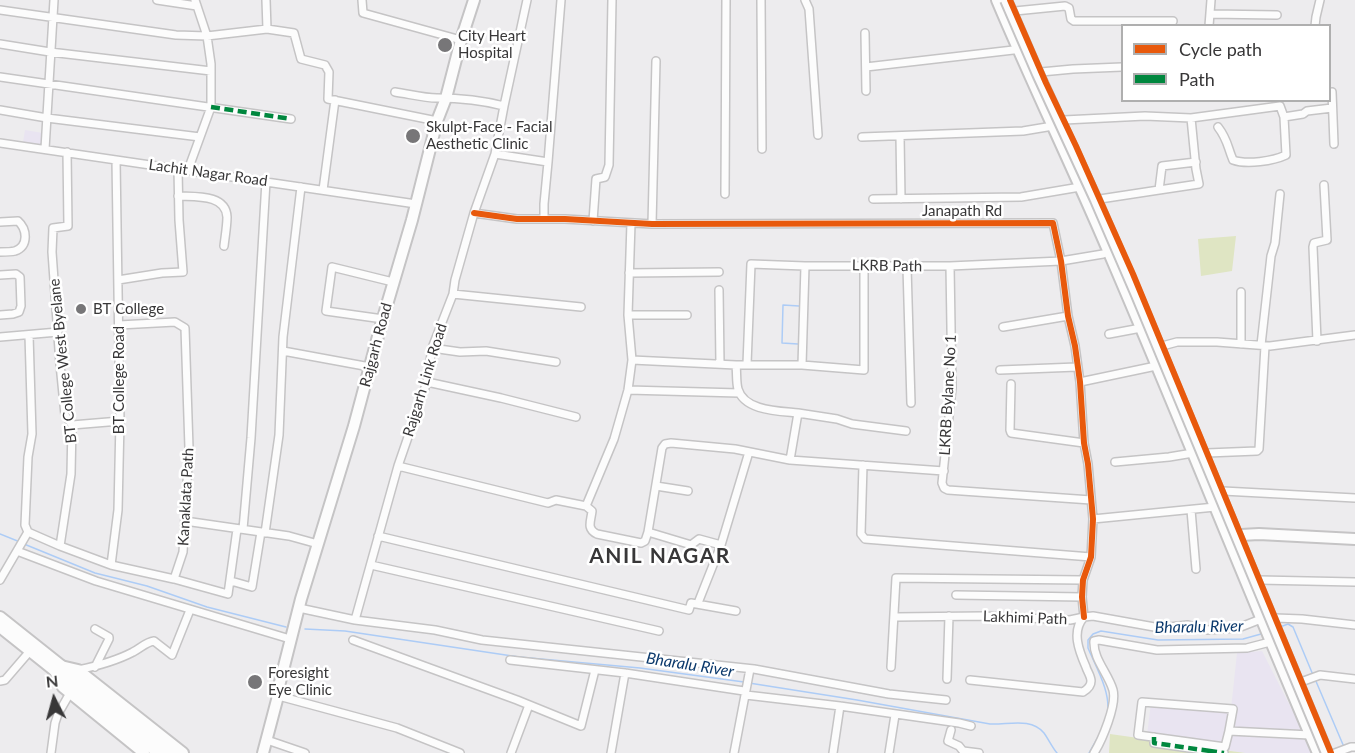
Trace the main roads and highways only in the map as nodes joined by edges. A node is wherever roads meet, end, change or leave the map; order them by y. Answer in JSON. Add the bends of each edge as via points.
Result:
{"nodes":[{"id":1,"x":474,"y":0,"type":"edge"},
{"id":2,"x":999,"y":0,"type":"edge"},
{"id":3,"x":1011,"y":4,"type":"edge"},
{"id":4,"x":1241,"y":535,"type":"junction"},
{"id":5,"x":1355,"y":539,"type":"edge"},
{"id":6,"x":0,"y":617,"type":"edge"},
{"id":7,"x":0,"y":627,"type":"edge"},
{"id":8,"x":58,"y":669,"type":"junction"},
{"id":9,"x":72,"y":680,"type":"junction"},
{"id":10,"x":277,"y":694,"type":"junction"},
{"id":11,"x":1340,"y":751,"type":"edge"},
{"id":12,"x":144,"y":753,"type":"edge"},
{"id":13,"x":158,"y":753,"type":"edge"},
{"id":14,"x":171,"y":753,"type":"edge"},
{"id":15,"x":183,"y":753,"type":"edge"},
{"id":16,"x":258,"y":753,"type":"edge"},
{"id":17,"x":263,"y":753,"type":"edge"},
{"id":18,"x":1320,"y":753,"type":"edge"}],
"edges":[{"from":1,"to":10,"type":"main road","name":"Rajgarh Road"},
{"from":2,"to":18,"type":"main road","bridge":true,"via":[[1099,219]]},
{"from":2,"to":18,"type":"main road"},
{"from":3,"to":4,"type":"main road","via":[[1121,248]]},
{"from":3,"to":11,"type":"main road","bridge":true,"via":[[1038,74]]},
{"from":4,"to":5,"type":"main road"},
{"from":4,"to":11,"type":"main road","bridge":true,"via":[[1283,639]]},
{"from":6,"to":8,"type":"main road"},
{"from":7,"to":8,"type":"main road"},
{"from":8,"to":9,"type":"main road"},
{"from":9,"to":12,"type":"main road"},
{"from":9,"to":13,"type":"main road"},
{"from":9,"to":14,"type":"main road"},
{"from":9,"to":15,"type":"main road"},
{"from":10,"to":16,"type":"main road","name":"Rajgarh Road"},
{"from":10,"to":17,"type":"main road","name":"Rajgarh Road"}]}
